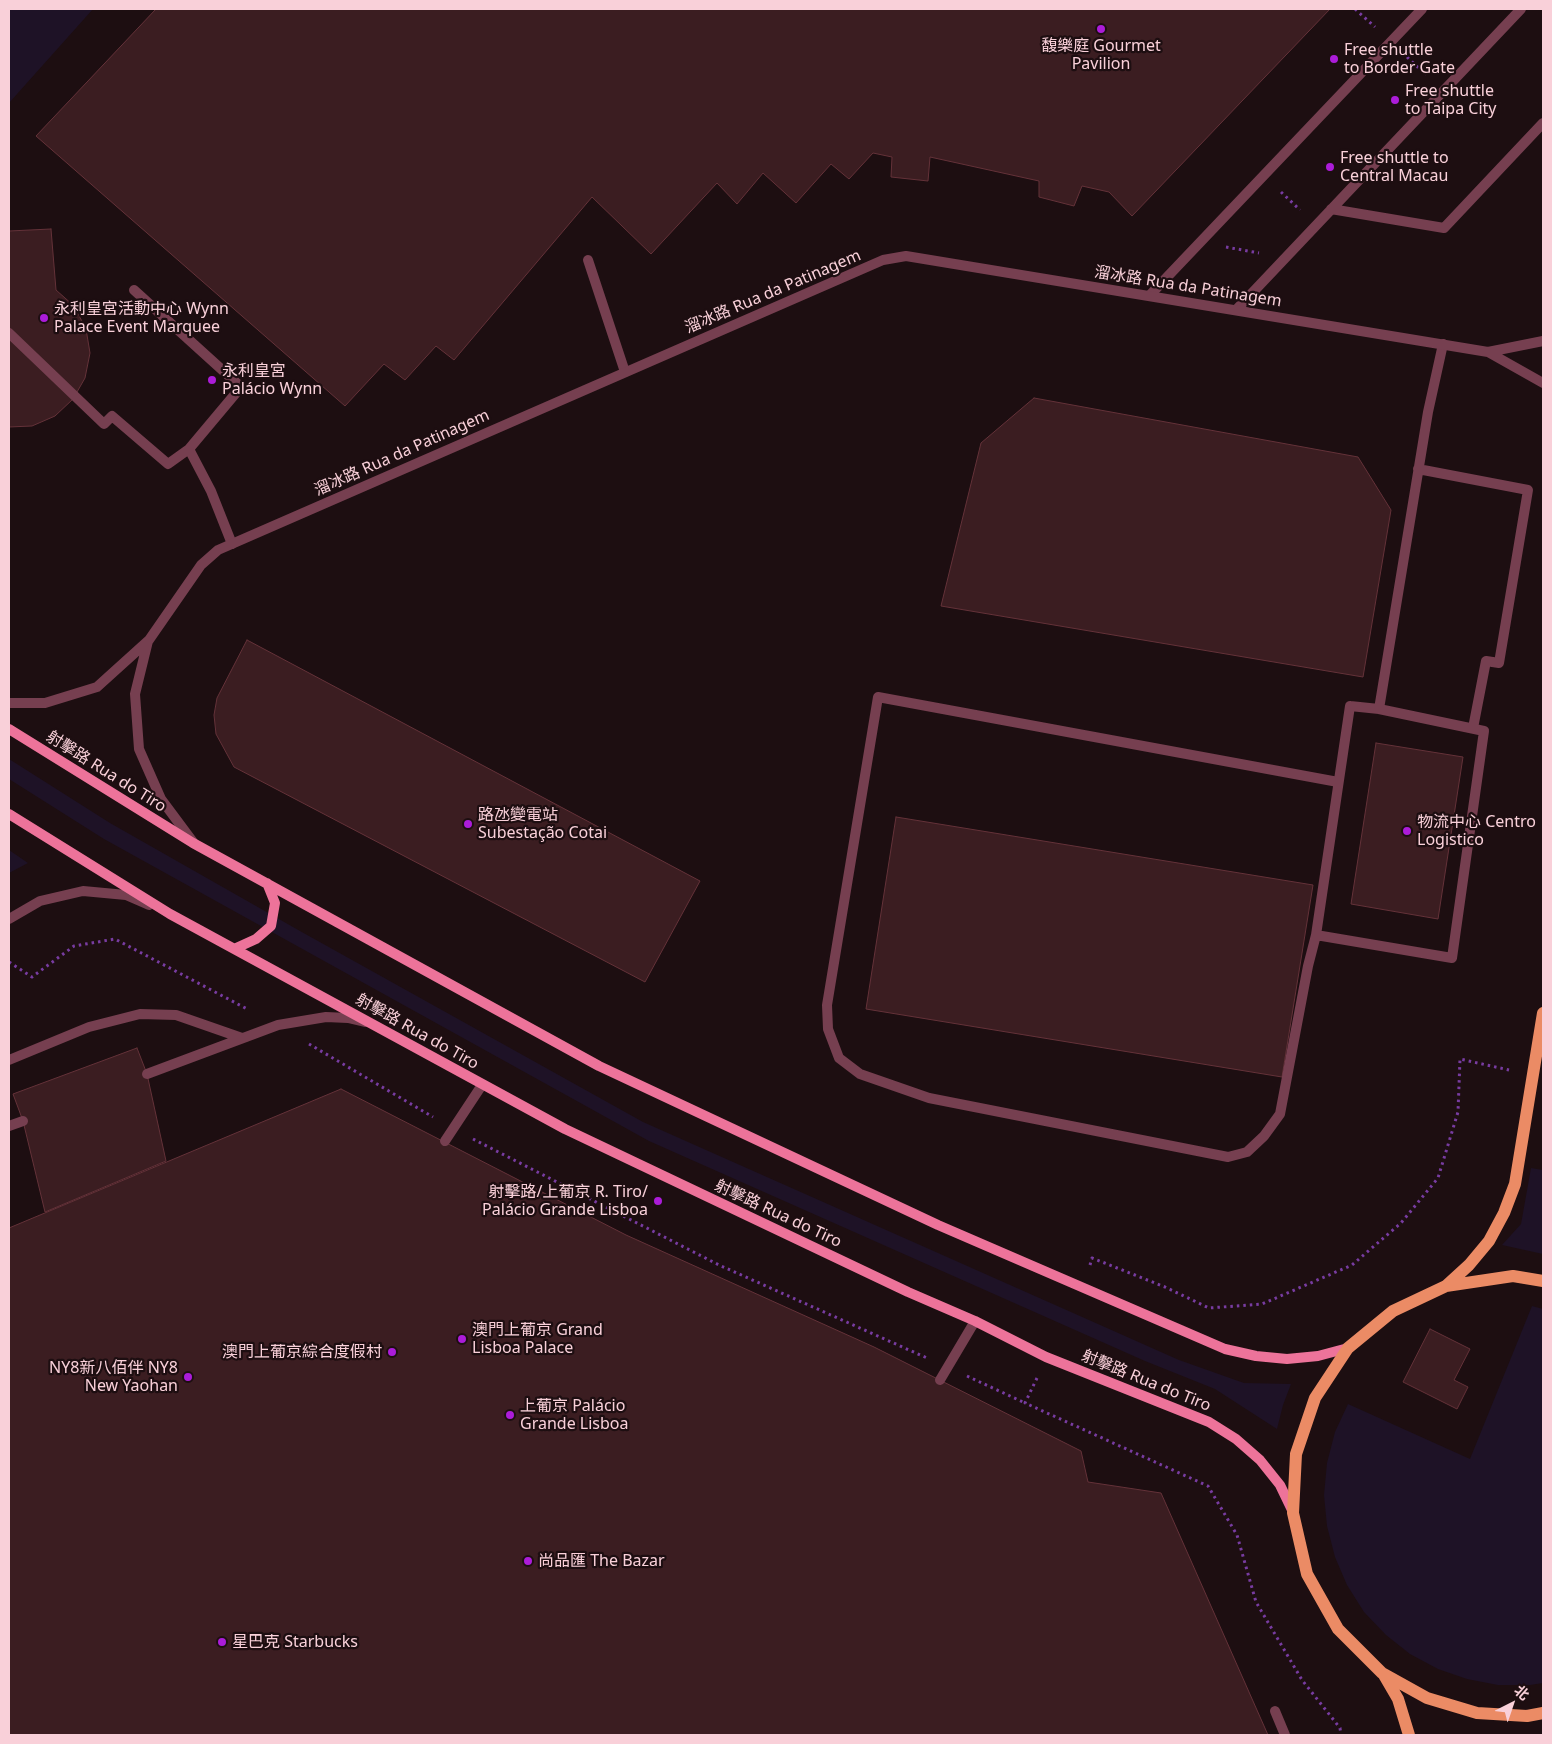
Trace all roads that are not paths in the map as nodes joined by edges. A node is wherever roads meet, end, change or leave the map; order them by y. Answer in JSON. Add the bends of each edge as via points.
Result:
{"nodes":[{"id":1,"x":1422,"y":9,"type":"edge"},
{"id":2,"x":1521,"y":9,"type":"edge"},
{"id":3,"x":1543,"y":123,"type":"edge"},
{"id":4,"x":1331,"y":209,"type":"junction"},
{"id":5,"x":588,"y":260,"type":"dead end"},
{"id":6,"x":134,"y":290,"type":"dead end"},
{"id":7,"x":1150,"y":296,"type":"junction"},
{"id":8,"x":1236,"y":310,"type":"junction"},
{"id":9,"x":9,"y":333,"type":"edge"},
{"id":10,"x":1543,"y":341,"type":"edge"},
{"id":11,"x":1443,"y":344,"type":"junction"},
{"id":12,"x":1488,"y":352,"type":"junction"},
{"id":13,"x":625,"y":372,"type":"junction"},
{"id":14,"x":1543,"y":383,"type":"edge"},
{"id":15,"x":188,"y":449,"type":"junction"},
{"id":16,"x":1418,"y":469,"type":"junction"},
{"id":17,"x":232,"y":544,"type":"junction"},
{"id":18,"x":149,"y":640,"type":"junction"},
{"id":19,"x":9,"y":703,"type":"edge"},
{"id":20,"x":1379,"y":709,"type":"junction"},
{"id":21,"x":1473,"y":728,"type":"junction"},
{"id":22,"x":9,"y":729,"type":"edge"},
{"id":23,"x":1338,"y":782,"type":"junction"},
{"id":24,"x":9,"y":814,"type":"edge"},
{"id":25,"x":193,"y":843,"type":"junction"},
{"id":26,"x":267,"y":883,"type":"junction"},
{"id":27,"x":170,"y":914,"type":"junction"},
{"id":28,"x":9,"y":919,"type":"edge"},
{"id":29,"x":1316,"y":935,"type":"junction"},
{"id":30,"x":234,"y":949,"type":"junction"},
{"id":31,"x":1543,"y":1014,"type":"edge"},
{"id":32,"x":374,"y":1024,"type":"junction"},
{"id":33,"x":242,"y":1038,"type":"junction"},
{"id":34,"x":9,"y":1060,"type":"edge"},
{"id":35,"x":147,"y":1074,"type":"dead end"},
{"id":36,"x":482,"y":1085,"type":"junction"},
{"id":37,"x":23,"y":1121,"type":"dead end"},
{"id":38,"x":9,"y":1126,"type":"edge"},
{"id":39,"x":445,"y":1141,"type":"dead end"},
{"id":40,"x":1543,"y":1281,"type":"edge"},
{"id":41,"x":1446,"y":1286,"type":"junction"},
{"id":42,"x":974,"y":1321,"type":"junction"},
{"id":43,"x":1348,"y":1348,"type":"junction"},
{"id":44,"x":940,"y":1380,"type":"dead end"},
{"id":45,"x":1293,"y":1513,"type":"junction"},
{"id":46,"x":1382,"y":1673,"type":"junction"},
{"id":47,"x":1275,"y":1711,"type":"dead end"},
{"id":48,"x":1543,"y":1713,"type":"edge"},
{"id":49,"x":1285,"y":1735,"type":"edge"},
{"id":50,"x":1409,"y":1735,"type":"edge"}],
"edges":[{"from":1,"to":7,"type":"street"},
{"from":2,"to":4,"type":"street"},
{"from":3,"to":4,"type":"street","via":[[1444,228]]},
{"from":4,"to":8,"type":"street"},
{"from":5,"to":13,"type":"street"},
{"from":6,"to":15,"type":"street","via":[[241,387]]},
{"from":7,"to":8,"type":"street","name":"溜冰路 Rua da Patinagem"},
{"from":7,"to":13,"type":"street","name":"溜冰路 Rua da Patinagem","via":[[906,256],[884,260]]},
{"from":8,"to":11,"type":"street","name":"溜冰路 Rua da Patinagem"},
{"from":9,"to":15,"type":"street","via":[[104,424],[112,416],[168,464]]},
{"from":10,"to":12,"type":"street","name":"溜冰路 Rua da Patinagem"},
{"from":11,"to":12,"type":"street","name":"溜冰路 Rua da Patinagem"},
{"from":11,"to":16,"type":"street"},
{"from":12,"to":14,"type":"street","name":"溜冰路 Rua da Patinagem"},
{"from":13,"to":17,"type":"street","name":"溜冰路 Rua da Patinagem"},
{"from":15,"to":17,"type":"street","via":[[211,491]]},
{"from":16,"to":20,"type":"street"},
{"from":16,"to":21,"type":"street","via":[[1528,490],[1499,663],[1486,661]]},
{"from":17,"to":18,"type":"street","name":"溜冰路 Rua da Patinagem","via":[[218,550],[201,565]]},
{"from":18,"to":19,"type":"street","name":"溜冰路 Rua da Patinagem","via":[[96,687],[45,703]]},
{"from":18,"to":25,"type":"street","name":"溜冰路 Rua da Patinagem","via":[[135,694],[139,750],[161,799]]},
{"from":20,"to":21,"type":"street"},
{"from":20,"to":23,"type":"street","via":[[1350,706]]},
{"from":21,"to":29,"type":"street","via":[[1484,731],[1452,958]]},
{"from":22,"to":25,"type":"street","name":"射擊路 Rua do Tiro"},
{"from":23,"to":29,"type":"street"},
{"from":23,"to":29,"type":"street","via":[[878,697],[827,1005],[828,1029],[839,1058],[860,1074],[929,1098],[1228,1157],[1247,1152],[1280,1114]]},
{"from":24,"to":27,"type":"street","name":"射擊路 Rua do Tiro"},
{"from":25,"to":26,"type":"street","name":"射擊路 Rua do Tiro"},
{"from":26,"to":30,"type":"street","via":[[275,904],[271,926],[256,939]]},
{"from":26,"to":43,"type":"street","name":"射擊路 Rua do Tiro","via":[[599,1066],[938,1225],[1225,1349],[1287,1359],[1318,1356]]},
{"from":27,"to":28,"type":"street","via":[[126,895],[83,891],[40,901]]},
{"from":27,"to":30,"type":"street","name":"射擊路 Rua do Tiro"},
{"from":30,"to":32,"type":"street","name":"射擊路 Rua do Tiro"},
{"from":31,"to":41,"type":"main road","via":[[1515,1184],[1489,1241]]},
{"from":32,"to":33,"type":"street","via":[[348,1018],[326,1018],[278,1025]]},
{"from":32,"to":36,"type":"street","name":"射擊路 Rua do Tiro"},
{"from":33,"to":34,"type":"street","via":[[176,1015],[140,1014],[89,1027]]},
{"from":33,"to":35,"type":"street"},
{"from":36,"to":39,"type":"street"},
{"from":36,"to":42,"type":"street","name":"射擊路 Rua do Tiro","via":[[565,1130]]},
{"from":37,"to":38,"type":"street"},
{"from":40,"to":41,"type":"main road","via":[[1513,1276]]},
{"from":41,"to":43,"type":"main road","via":[[1393,1311]]},
{"from":42,"to":44,"type":"street"},
{"from":42,"to":45,"type":"street","name":"射擊路 Rua do Tiro","via":[[1046,1357],[1209,1422],[1260,1460],[1280,1485]]},
{"from":43,"to":45,"type":"main road","via":[[1315,1398],[1296,1454]]},
{"from":45,"to":46,"type":"main road","via":[[1308,1574],[1333,1621]]},
{"from":46,"to":48,"type":"main road","via":[[1427,1698],[1477,1713],[1528,1716]]},
{"from":46,"to":50,"type":"main road","via":[[1398,1699]]},
{"from":47,"to":49,"type":"street"}]}
